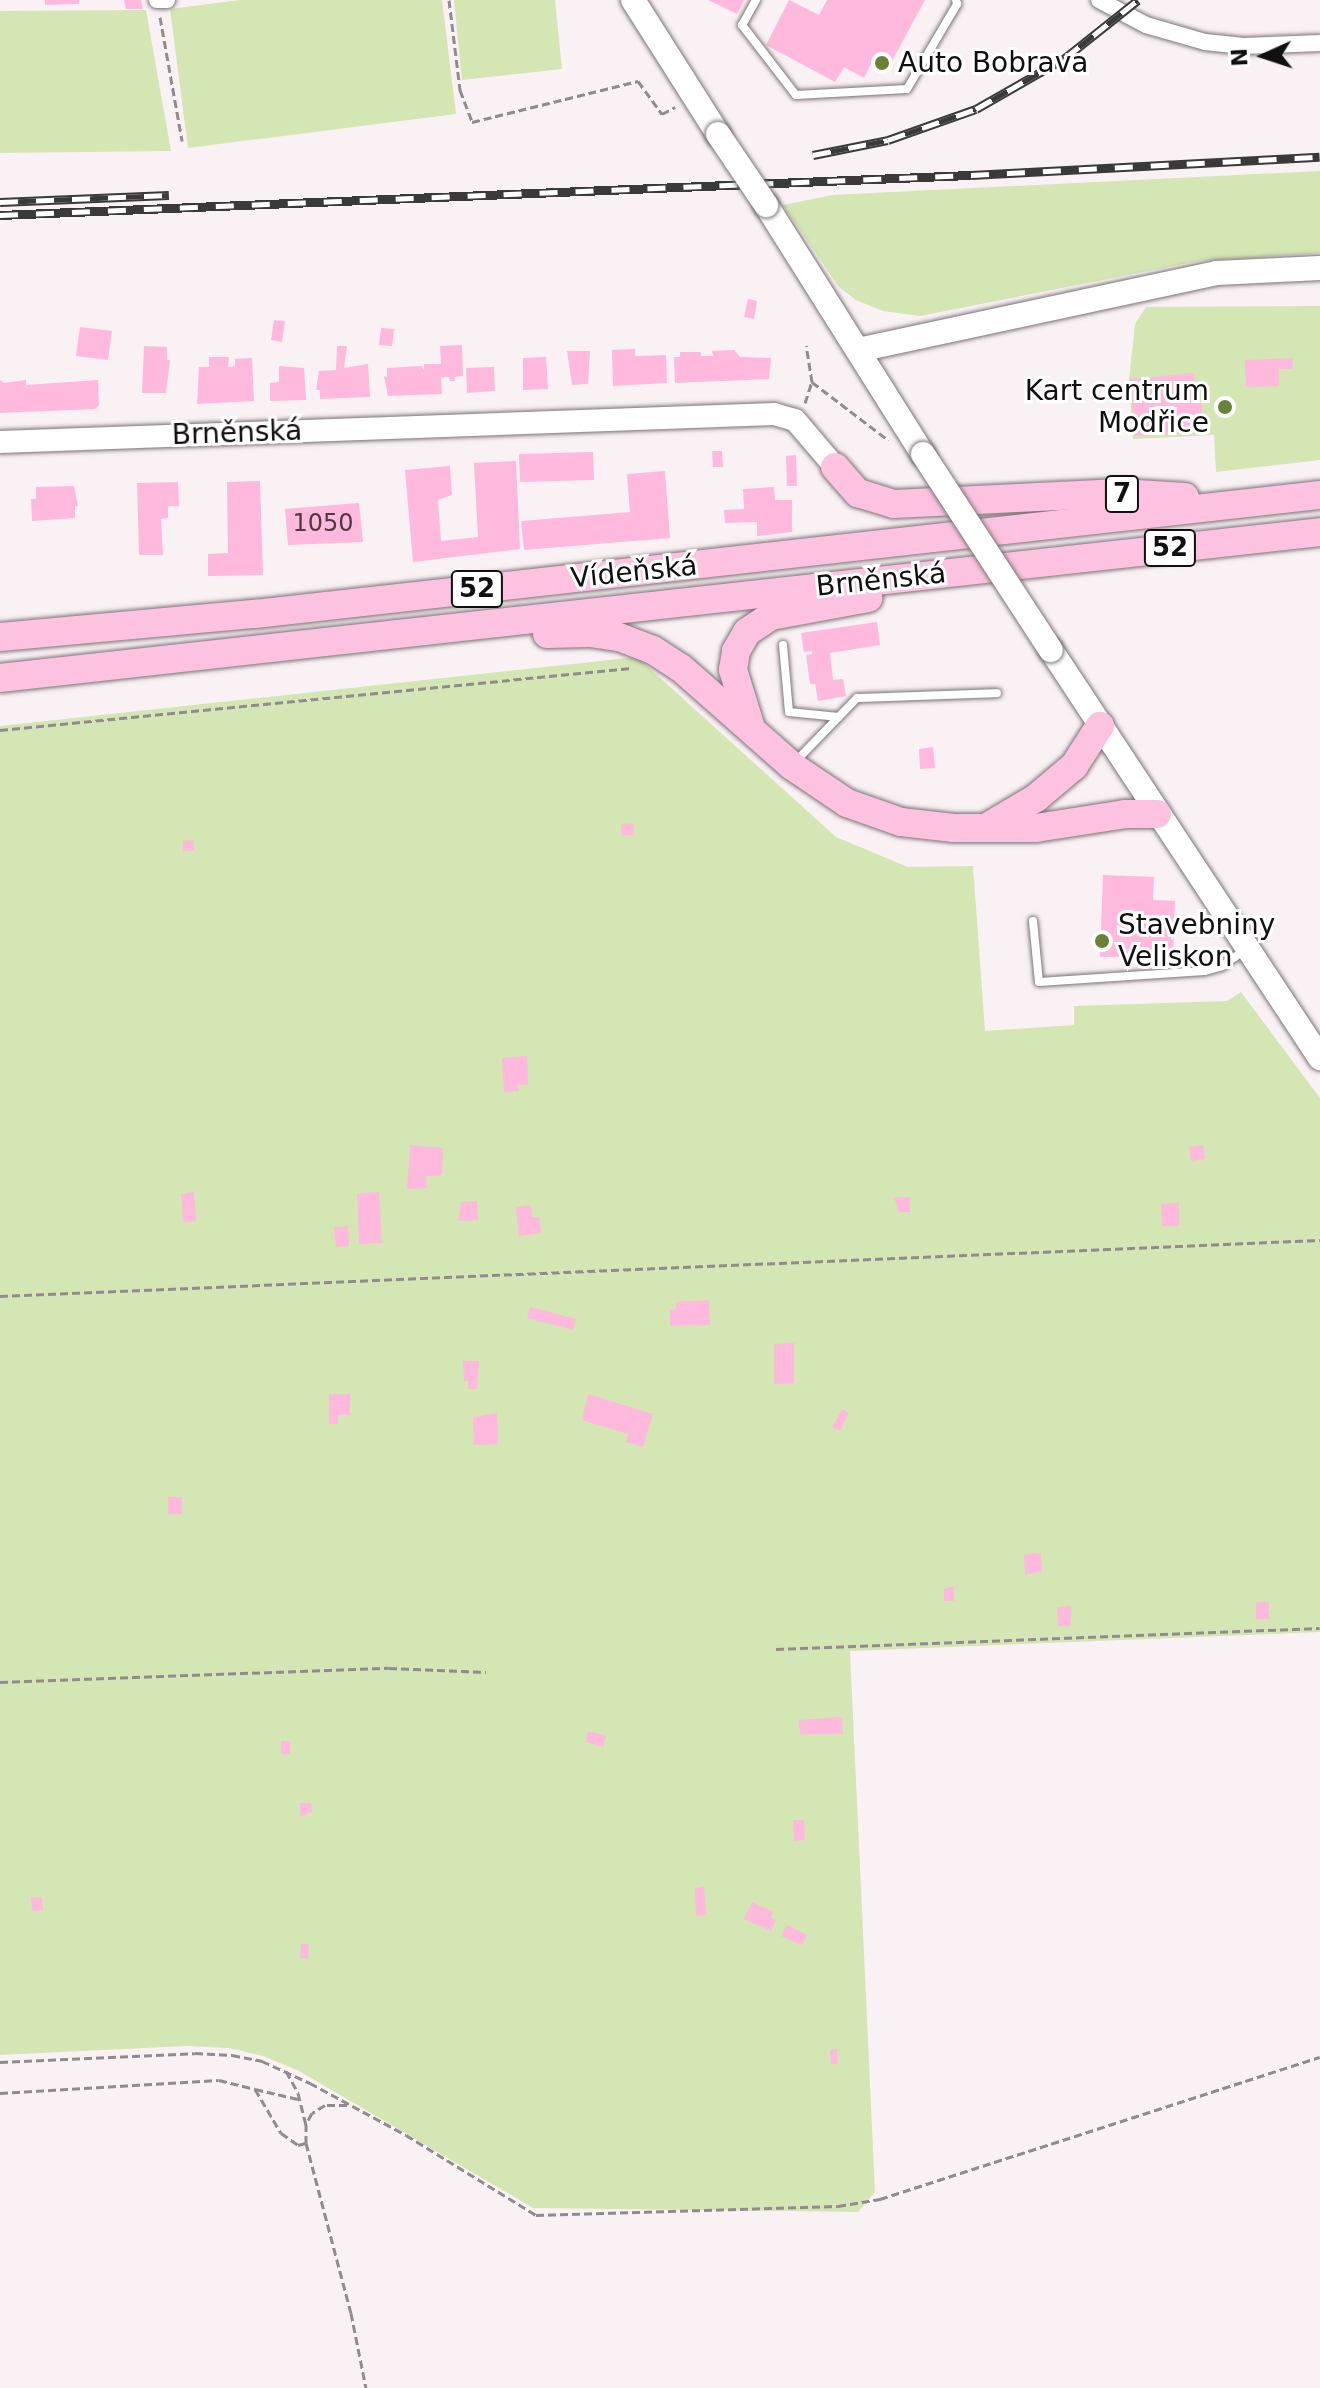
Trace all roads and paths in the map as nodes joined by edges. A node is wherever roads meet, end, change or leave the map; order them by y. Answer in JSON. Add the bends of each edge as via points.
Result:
{"nodes":[{"id":1,"x":158,"y":0,"type":"edge"},
{"id":2,"x":167,"y":0,"type":"edge"},
{"id":3,"x":449,"y":0,"type":"edge"},
{"id":4,"x":633,"y":0,"type":"edge"},
{"id":5,"x":756,"y":0,"type":"edge"},
{"id":6,"x":956,"y":0,"type":"edge"},
{"id":7,"x":1099,"y":0,"type":"edge"},
{"id":8,"x":1320,"y":43,"type":"edge"},
{"id":9,"x":674,"y":108,"type":"dead end"},
{"id":10,"x":182,"y":141,"type":"dead end"},
{"id":11,"x":1320,"y":268,"type":"edge"},
{"id":12,"x":806,"y":345,"type":"dead end"},
{"id":13,"x":858,"y":350,"type":"junction"},
{"id":14,"x":812,"y":382,"type":"junction"},
{"id":15,"x":795,"y":420,"type":"junction"},
{"id":16,"x":895,"y":440,"type":"dead end"},
{"id":17,"x":0,"y":442,"type":"edge"},
{"id":18,"x":835,"y":467,"type":"joint"},
{"id":19,"x":1320,"y":487,"type":"edge"},
{"id":20,"x":1320,"y":495,"type":"edge"},
{"id":21,"x":1268,"y":501,"type":"junction"},
{"id":22,"x":1320,"y":532,"type":"edge"},
{"id":23,"x":921,"y":575,"type":"junction"},
{"id":24,"x":443,"y":629,"type":"junction"},
{"id":25,"x":0,"y":637,"type":"edge"},
{"id":26,"x":783,"y":645,"type":"dead end"},
{"id":27,"x":635,"y":667,"type":"dead end"},
{"id":28,"x":0,"y":678,"type":"edge"},
{"id":29,"x":997,"y":693,"type":"dead end"},
{"id":30,"x":839,"y":717,"type":"junction"},
{"id":31,"x":1100,"y":726,"type":"junction"},
{"id":32,"x":751,"y":729,"type":"junction"},
{"id":33,"x":0,"y":730,"type":"edge"},
{"id":34,"x":792,"y":766,"type":"junction"},
{"id":35,"x":1157,"y":814,"type":"junction"},
{"id":36,"x":986,"y":828,"type":"junction"},
{"id":37,"x":1033,"y":921,"type":"dead end"},
{"id":38,"x":1246,"y":949,"type":"junction"},
{"id":39,"x":1320,"y":1058,"type":"edge"},
{"id":40,"x":1320,"y":1240,"type":"edge"},
{"id":41,"x":0,"y":1296,"type":"edge"},
{"id":42,"x":1320,"y":1628,"type":"edge"},
{"id":43,"x":776,"y":1649,"type":"dead end"},
{"id":44,"x":486,"y":1672,"type":"dead end"},
{"id":45,"x":0,"y":1682,"type":"edge"},
{"id":46,"x":1320,"y":2057,"type":"edge"},
{"id":47,"x":0,"y":2062,"type":"edge"},
{"id":48,"x":285,"y":2070,"type":"junction"},
{"id":49,"x":255,"y":2089,"type":"junction"},
{"id":50,"x":0,"y":2093,"type":"edge"},
{"id":51,"x":300,"y":2099,"type":"junction"},
{"id":52,"x":347,"y":2105,"type":"junction"},
{"id":53,"x":306,"y":2124,"type":"junction"},
{"id":54,"x":306,"y":2143,"type":"junction"},
{"id":55,"x":366,"y":2388,"type":"edge"}],
"edges":[{"from":1,"to":2,"type":"street"},
{"from":1,"to":10,"type":"path"},
{"from":3,"to":9,"type":"path","via":[[460,90],[472,122],[638,81],[662,114]]},
{"from":4,"to":13,"type":"main road","bridge":true},
{"from":5,"to":6,"type":"lane","via":[[742,25],[796,95],[907,89]]},
{"from":7,"to":8,"type":"street","via":[[1146,25],[1205,42]]},
{"from":11,"to":13,"type":"main road","via":[[1217,273]]},
{"from":12,"to":14,"type":"path"},
{"from":13,"to":31,"type":"main road","bridge":true},
{"from":14,"to":15,"type":"path"},
{"from":14,"to":16,"type":"path"},
{"from":15,"to":17,"type":"street","name":"Brněnská","via":[[747,414]]},
{"from":15,"to":18,"type":"street"},
{"from":18,"to":21,"type":"highway","number":"7","via":[[858,493],[894,504],[1120,493]]},
{"from":19,"to":21,"type":"highway"},
{"from":20,"to":21,"type":"highway","number":"52"},
{"from":21,"to":25,"type":"highway","name":"Vídeňská","number":"52"},
{"from":22,"to":23,"type":"highway","name":"Brněnská","number":"52"},
{"from":23,"to":24,"type":"highway","name":"Brněnská","number":"52"},
{"from":23,"to":32,"type":"highway","via":[[886,595],[771,616],[747,632],[733,670]]},
{"from":24,"to":28,"type":"highway","number":"52"},
{"from":24,"to":32,"type":"highway","via":[[515,637],[590,633],[636,642],[681,668]]},
{"from":26,"to":30,"type":"lane","via":[[789,712]]},
{"from":27,"to":33,"type":"path"},
{"from":29,"to":30,"type":"lane","via":[[857,698]]},
{"from":30,"to":34,"type":"lane"},
{"from":31,"to":35,"type":"main road"},
{"from":31,"to":36,"type":"highway","via":[[1074,766],[1036,798]]},
{"from":32,"to":34,"type":"highway"},
{"from":34,"to":36,"type":"highway","via":[[847,803],[901,822]]},
{"from":35,"to":36,"type":"highway","via":[[1036,828]]},
{"from":35,"to":38,"type":"main road"},
{"from":37,"to":38,"type":"lane","via":[[1039,982],[1205,971]]},
{"from":38,"to":39,"type":"main road"},
{"from":40,"to":41,"type":"path"},
{"from":42,"to":43,"type":"path"},
{"from":44,"to":45,"type":"path","via":[[389,1668]]},
{"from":46,"to":52,"type":"path","via":[[880,2199],[838,2206],[536,2215]]},
{"from":47,"to":48,"type":"path","via":[[195,2053],[232,2055]]},
{"from":48,"to":51,"type":"path"},
{"from":48,"to":52,"type":"path"},
{"from":49,"to":50,"type":"path","via":[[219,2080]]},
{"from":49,"to":51,"type":"path"},
{"from":49,"to":54,"type":"path","via":[[281,2133],[298,2145]]},
{"from":51,"to":53,"type":"path"},
{"from":52,"to":53,"type":"path","via":[[325,2105]]},
{"from":53,"to":54,"type":"path"},
{"from":54,"to":55,"type":"path"}]}
